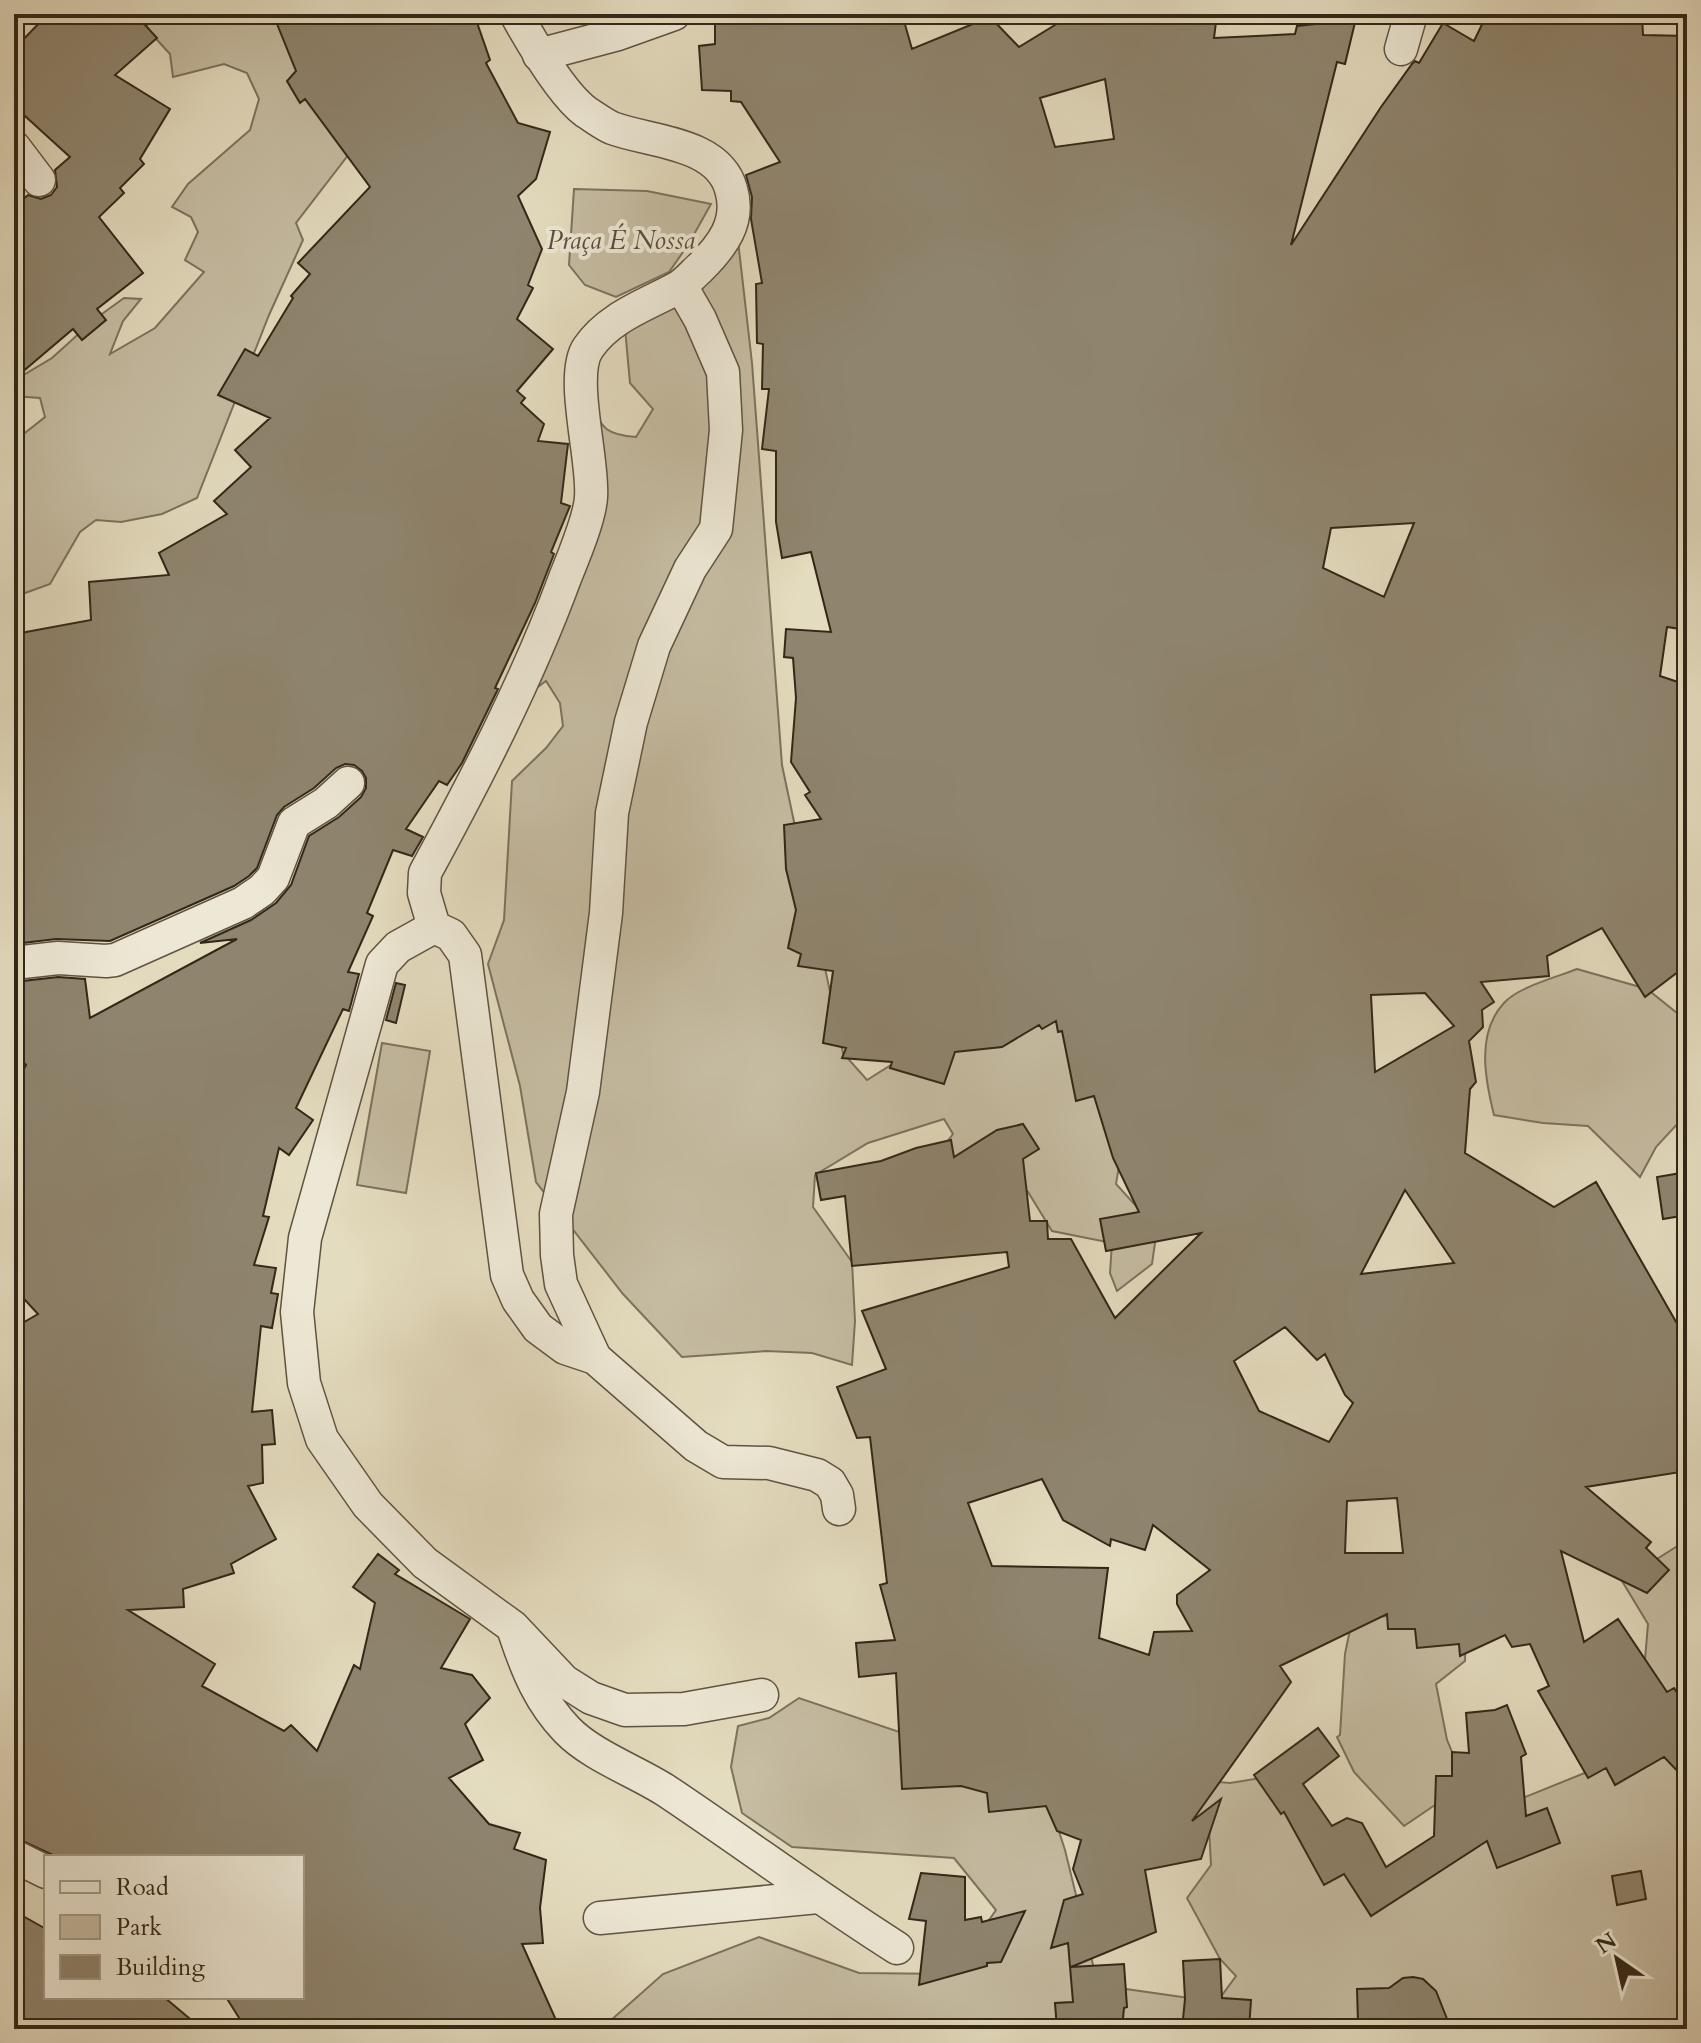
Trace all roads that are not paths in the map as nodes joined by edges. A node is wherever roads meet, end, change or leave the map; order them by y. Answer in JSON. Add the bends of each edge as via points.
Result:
{"nodes":[{"id":1,"x":516,"y":14,"type":"edge"},
{"id":2,"x":674,"y":14,"type":"edge"},
{"id":3,"x":1411,"y":14,"type":"edge"},
{"id":4,"x":1401,"y":49,"type":"dead end"},
{"id":5,"x":539,"y":55,"type":"junction"},
{"id":6,"x":14,"y":147,"type":"edge"},
{"id":7,"x":39,"y":180,"type":"dead end"},
{"id":8,"x":681,"y":286,"type":"junction"},
{"id":9,"x":348,"y":783,"type":"dead end"},
{"id":10,"x":434,"y":927,"type":"junction"},
{"id":11,"x":14,"y":963,"type":"edge"},
{"id":12,"x":595,"y":1358,"type":"junction"},
{"id":13,"x":839,"y":1509,"type":"dead end"},
{"id":14,"x":513,"y":1627,"type":"junction"},
{"id":15,"x":762,"y":1695,"type":"dead end"},
{"id":16,"x":14,"y":1856,"type":"edge"},
{"id":17,"x":44,"y":1871,"type":"edge"},
{"id":18,"x":818,"y":1897,"type":"junction"},
{"id":19,"x":600,"y":1918,"type":"dead end"},
{"id":20,"x":897,"y":1948,"type":"dead end"}],
"edges":[{"from":1,"to":5,"type":"street"},
{"from":2,"to":5,"type":"street"},
{"from":3,"to":4,"type":"street"},
{"from":5,"to":8,"type":"street","via":[[582,109],[610,127],[702,155],[730,185],[735,207],[729,233]]},
{"from":6,"to":7,"type":"street"},
{"from":8,"to":10,"type":"street","via":[[608,326],[587,349],[579,374],[591,499],[537,648],[487,758],[425,873],[424,893]]},
{"from":8,"to":12,"type":"street","via":[[723,372],[726,430],[716,529],[690,569],[654,646],[612,813],[606,913],[583,1092],[556,1214],[561,1284]]},
{"from":9,"to":11,"type":"street","via":[[294,823],[273,878],[243,903],[115,960]]},
{"from":10,"to":12,"type":"street","via":[[451,935],[465,955],[507,1275],[538,1328],[565,1348]]},
{"from":10,"to":14,"type":"street","via":[[398,947],[382,964],[305,1238],[297,1312],[304,1383],[322,1439],[368,1505],[425,1563]]},
{"from":12,"to":13,"type":"street","via":[[696,1446],[723,1462],[769,1463],[817,1475],[830,1483]]},
{"from":14,"to":15,"type":"street","via":[[564,1681],[625,1710],[684,1709]]},
{"from":14,"to":18,"type":"street","via":[[528,1674],[568,1731],[664,1789]]},
{"from":16,"to":17,"type":"street"},
{"from":18,"to":19,"type":"street"},
{"from":18,"to":20,"type":"street"}]}
